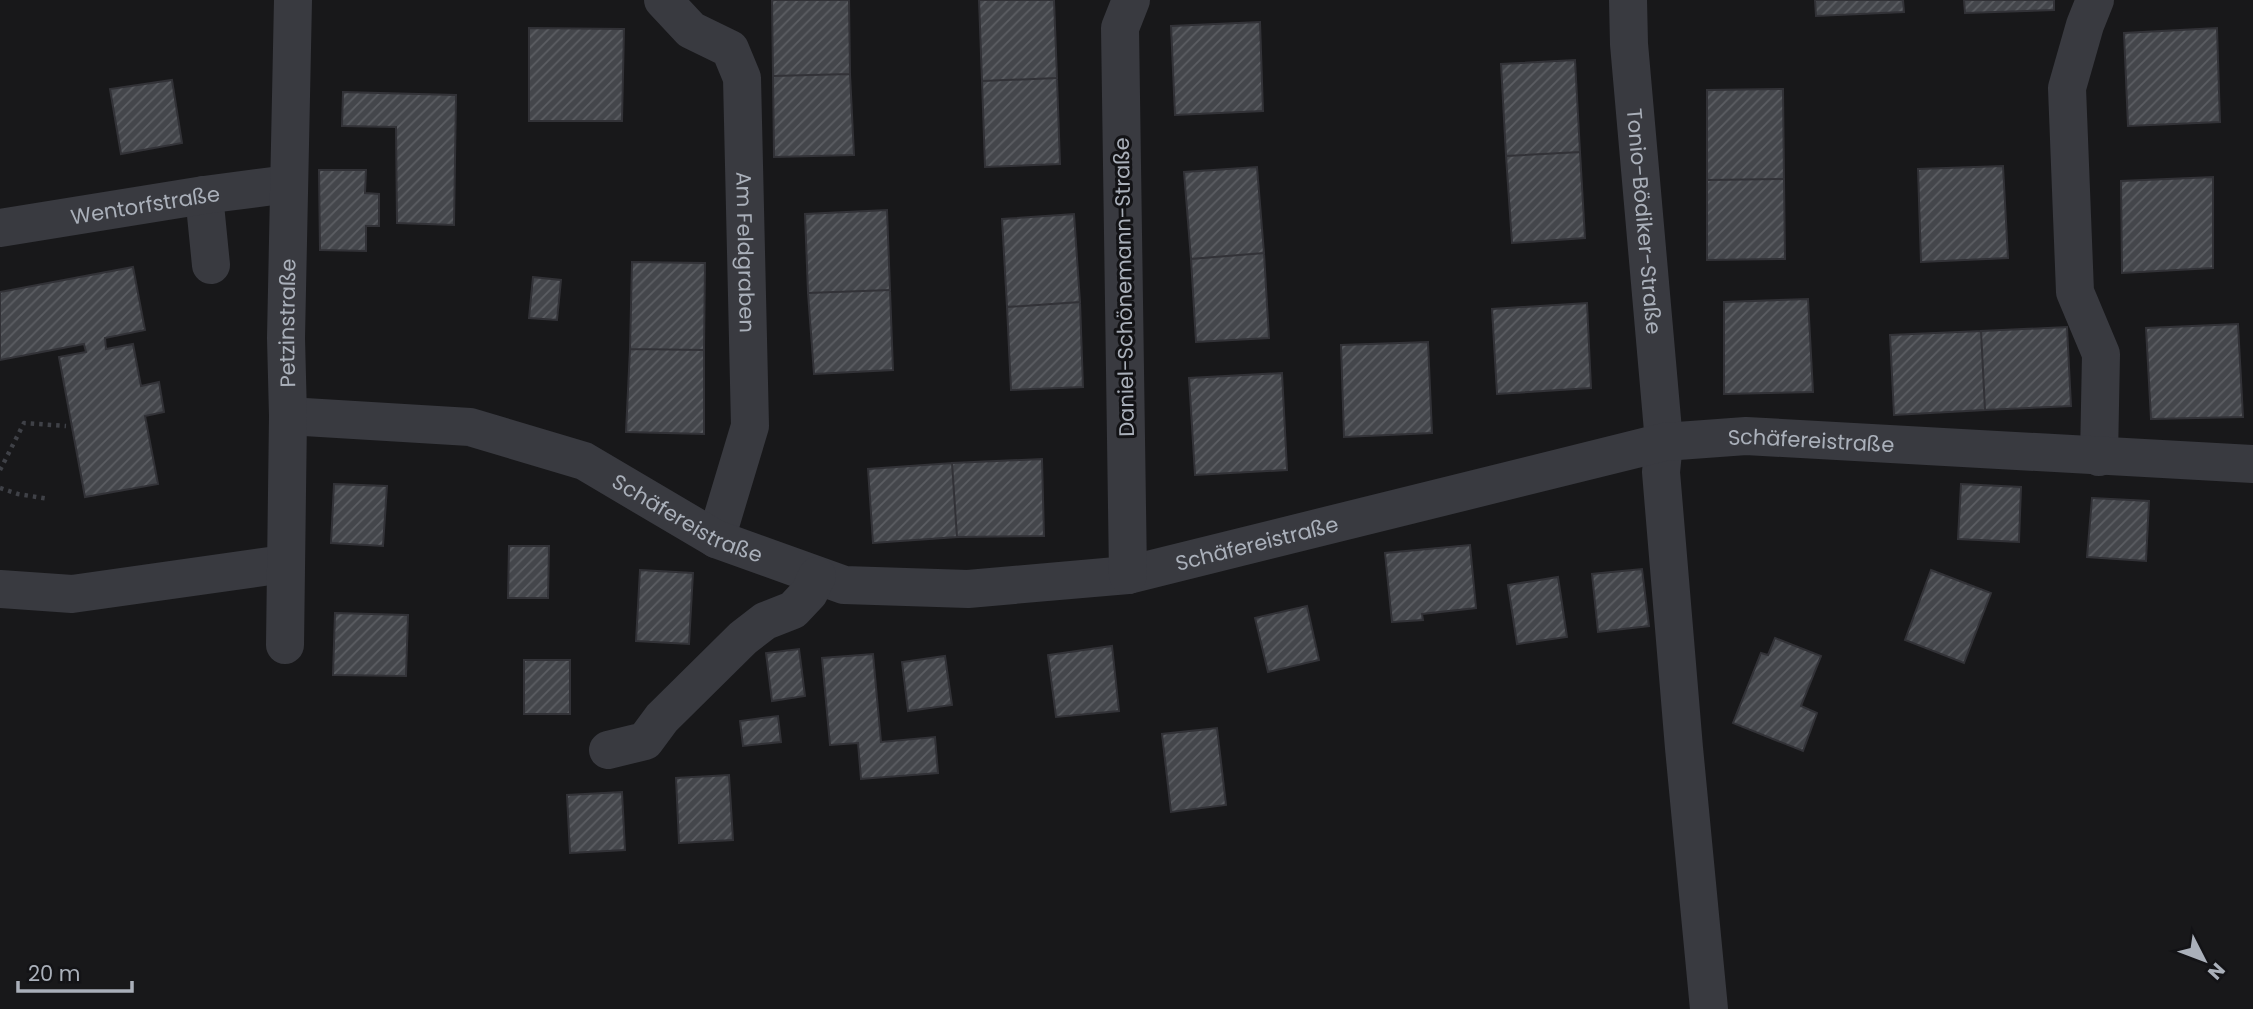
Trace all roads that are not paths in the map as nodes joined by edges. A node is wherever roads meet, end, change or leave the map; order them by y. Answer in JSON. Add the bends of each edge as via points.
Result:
{"nodes":[{"id":1,"x":293,"y":0,"type":"edge"},
{"id":2,"x":663,"y":0,"type":"edge"},
{"id":3,"x":1130,"y":0,"type":"edge"},
{"id":4,"x":1628,"y":0,"type":"edge"},
{"id":5,"x":2095,"y":0,"type":"edge"},
{"id":6,"x":289,"y":184,"type":"junction"},
{"id":7,"x":204,"y":195,"type":"junction"},
{"id":8,"x":0,"y":228,"type":"edge"},
{"id":9,"x":211,"y":265,"type":"dead end"},
{"id":10,"x":288,"y":416,"type":"junction"},
{"id":11,"x":1664,"y":442,"type":"junction"},
{"id":12,"x":2099,"y":457,"type":"junction"},
{"id":13,"x":2253,"y":464,"type":"edge"},
{"id":14,"x":716,"y":539,"type":"junction"},
{"id":15,"x":285,"y":564,"type":"junction"},
{"id":16,"x":1128,"y":575,"type":"junction"},
{"id":17,"x":817,"y":576,"type":"junction"},
{"id":18,"x":0,"y":589,"type":"edge"},
{"id":19,"x":285,"y":645,"type":"dead end"},
{"id":20,"x":608,"y":750,"type":"dead end"},
{"id":21,"x":1709,"y":1009,"type":"edge"}],
"edges":[{"from":1,"to":6,"type":"street","name":"Petzinstraße"},
{"from":2,"to":14,"type":"street","name":"Am Feldgraben","via":[[691,30],[730,49],[742,78],[750,426]]},
{"from":3,"to":16,"type":"street","name":"Daniel-Schönemann-Straße","via":[[1120,28]]},
{"from":4,"to":11,"type":"street","name":"Tonio-Bödiker-Straße"},
{"from":5,"to":12,"type":"street","via":[[2067,88],[2075,292],[2101,354]]},
{"from":6,"to":7,"type":"street","name":"Wentorfstraße"},
{"from":6,"to":10,"type":"street","name":"Petzinstraße","via":[[276,335]]},
{"from":7,"to":8,"type":"street","name":"Wentorfstraße"},
{"from":7,"to":9,"type":"street"},
{"from":10,"to":14,"type":"street","name":"Schäfereistraße","via":[[470,427],[583,461]]},
{"from":10,"to":15,"type":"street","name":"Petzinstraße"},
{"from":11,"to":12,"type":"street","name":"Schäfereistraße","via":[[1745,436]]},
{"from":11,"to":16,"type":"street","name":"Schäfereistraße"},
{"from":11,"to":21,"type":"street","name":"Tonio-Bödiker-Straße","via":[[1661,472]]},
{"from":12,"to":13,"type":"street","name":"Schäfereistraße"},
{"from":14,"to":17,"type":"street","name":"Schäfereistraße"},
{"from":15,"to":18,"type":"street","via":[[200,565],[72,594]]},
{"from":15,"to":19,"type":"street","name":"Petzinstraße"},
{"from":16,"to":17,"type":"street","name":"Schäfereistraße","via":[[968,589],[844,585]]},
{"from":17,"to":20,"type":"street","via":[[793,610],[765,621],[743,638],[662,718],[645,741]]}]}
